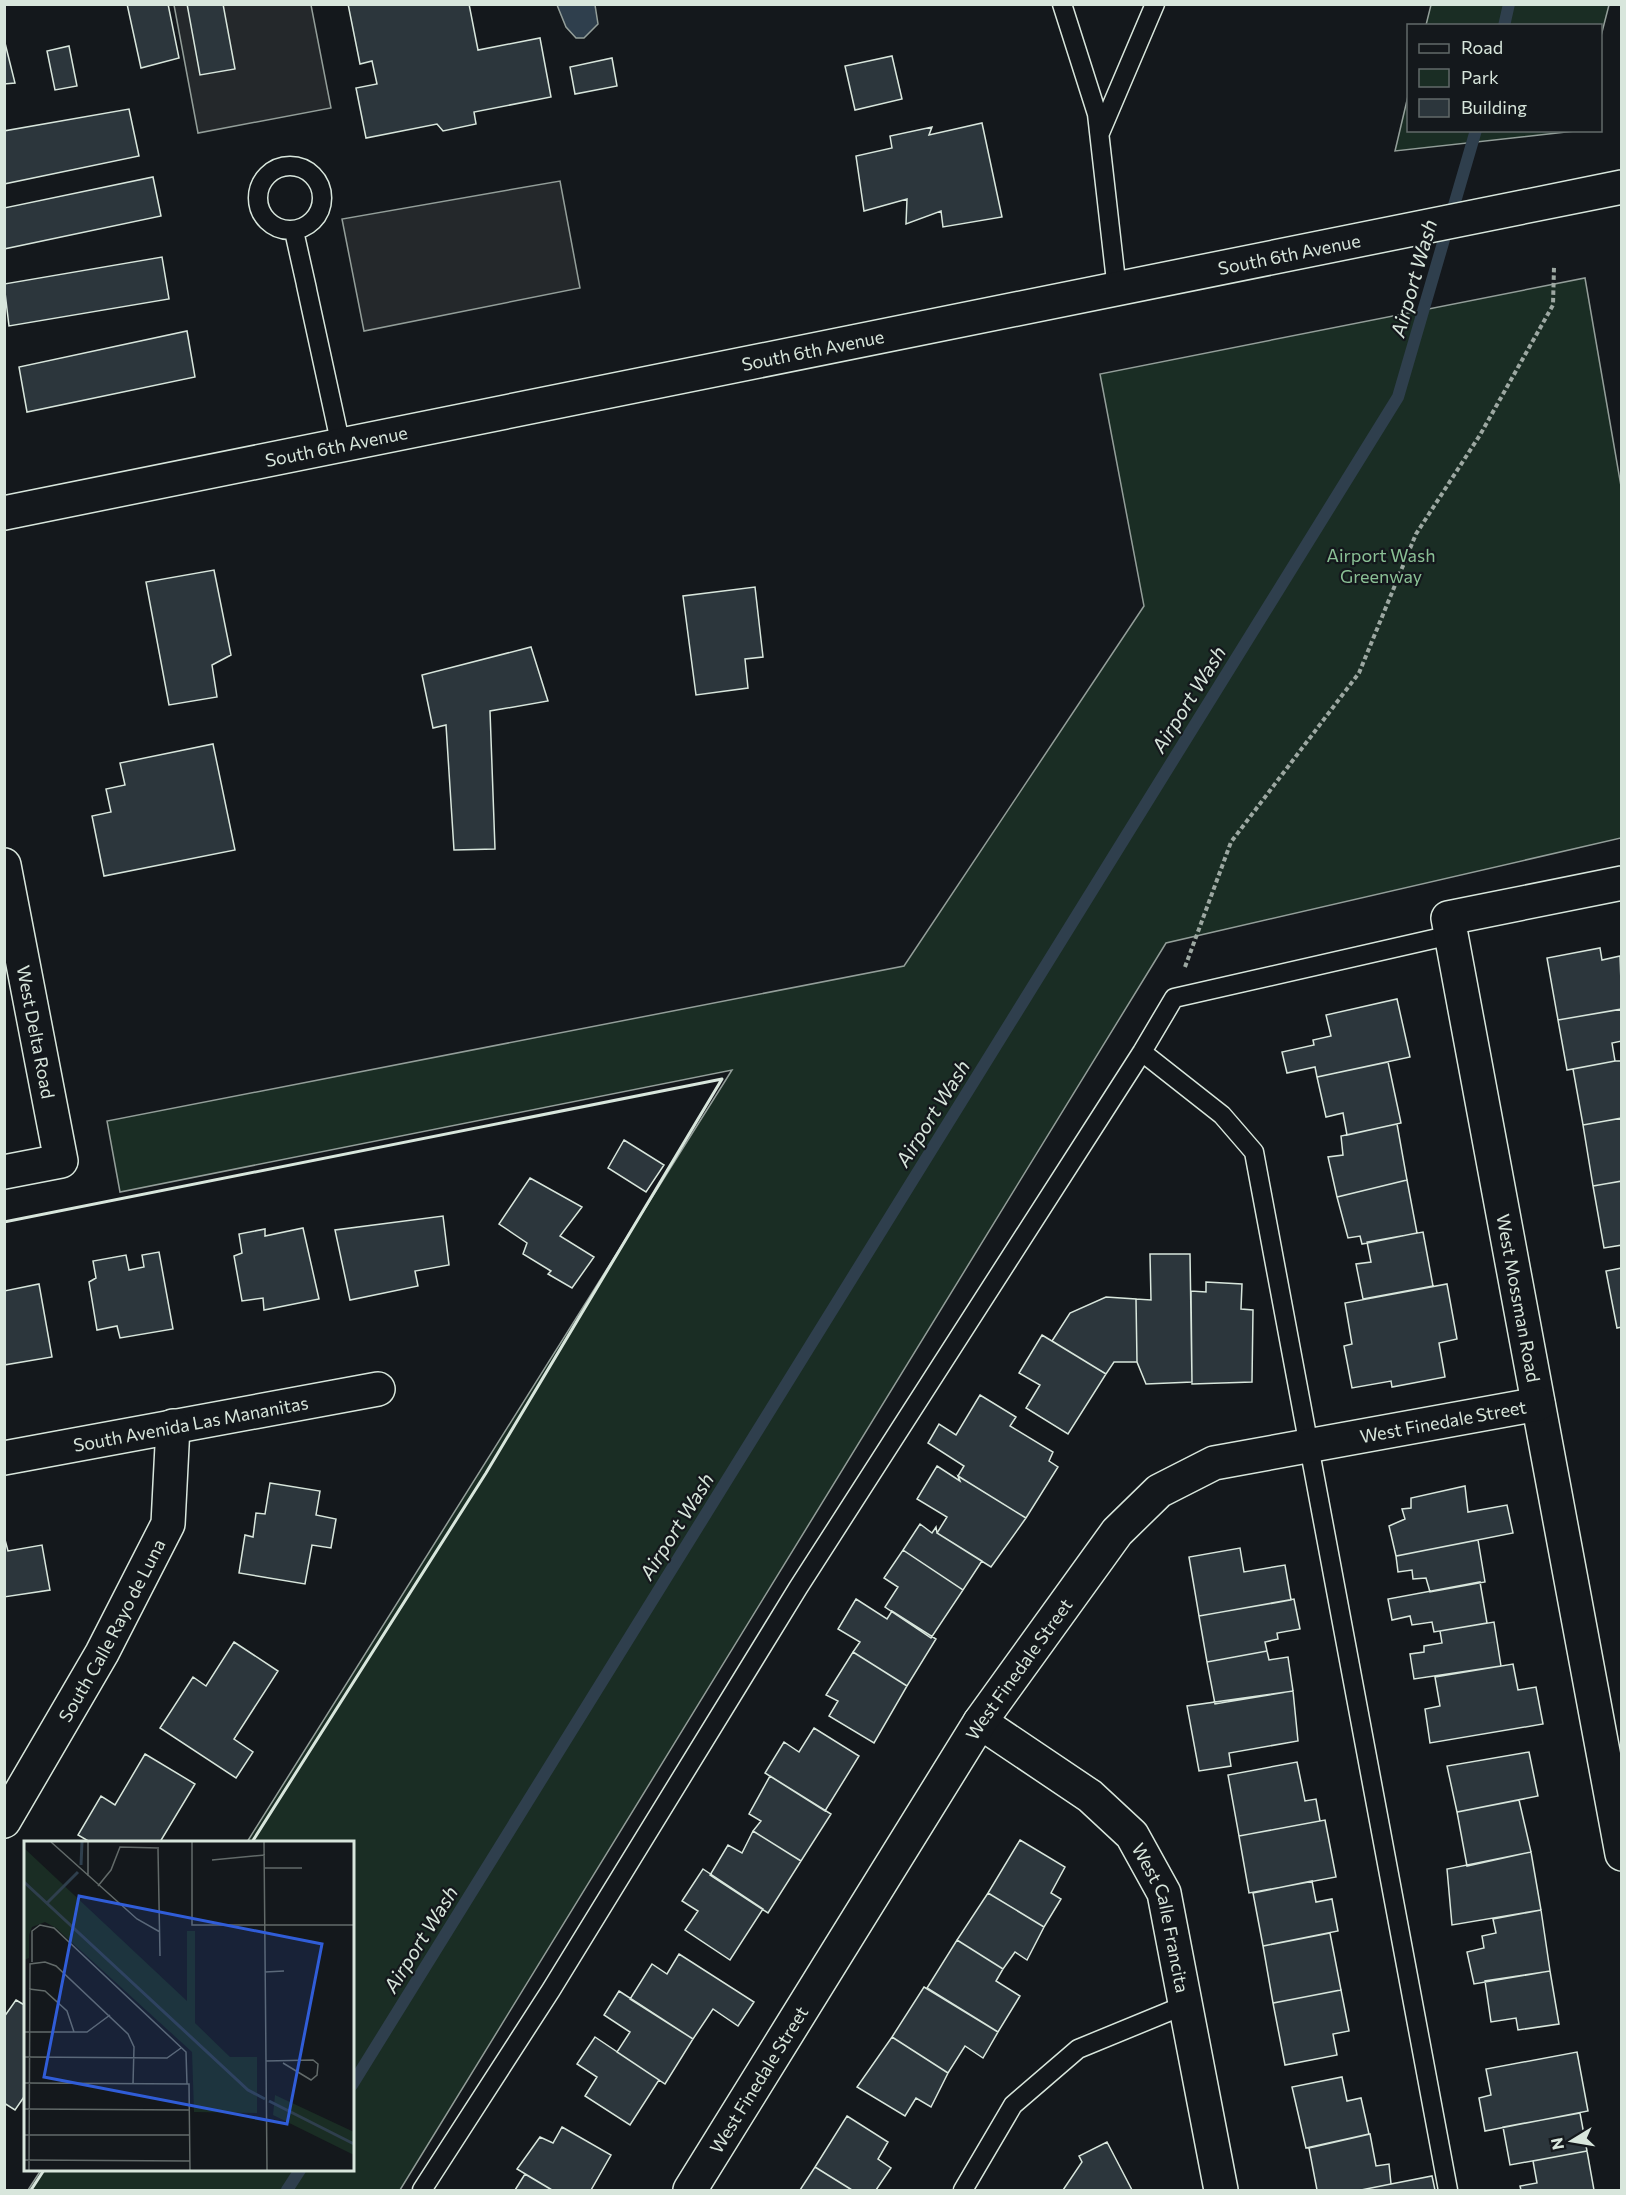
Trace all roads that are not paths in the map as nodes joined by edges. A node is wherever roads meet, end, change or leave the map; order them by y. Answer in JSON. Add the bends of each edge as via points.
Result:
{"nodes":[{"id":1,"x":1062,"y":4,"type":"edge"},
{"id":2,"x":1155,"y":4,"type":"edge"},
{"id":3,"x":1099,"y":135,"type":"junction"},
{"id":4,"x":1622,"y":187,"type":"edge"},
{"id":5,"x":294,"y":231,"type":"dead end"},
{"id":6,"x":1117,"y":290,"type":"junction"},
{"id":7,"x":341,"y":446,"type":"junction"},
{"id":8,"x":4,"y":513,"type":"edge"},
{"id":9,"x":4,"y":865,"type":"edge"},
{"id":10,"x":1622,"y":883,"type":"edge"},
{"id":11,"x":1450,"y":927,"type":"junction"},
{"id":12,"x":1142,"y":1052,"type":"junction"},
{"id":13,"x":4,"y":1172,"type":"edge"},
{"id":14,"x":378,"y":1389,"type":"dead end"},
{"id":15,"x":1538,"y":1404,"type":"junction"},
{"id":16,"x":173,"y":1426,"type":"junction"},
{"id":17,"x":1309,"y":1445,"type":"junction"},
{"id":18,"x":4,"y":1458,"type":"edge"},
{"id":19,"x":980,"y":1722,"type":"junction"},
{"id":20,"x":4,"y":1821,"type":"edge"},
{"id":21,"x":1622,"y":1854,"type":"edge"},
{"id":22,"x":1185,"y":2005,"type":"junction"},
{"id":23,"x":422,"y":2190,"type":"edge"},
{"id":24,"x":690,"y":2190,"type":"edge"},
{"id":25,"x":963,"y":2190,"type":"edge"},
{"id":26,"x":1221,"y":2190,"type":"edge"},
{"id":27,"x":1448,"y":2190,"type":"edge"}],
"edges":[{"from":1,"to":3,"type":"lane","via":[[1097,114]]},
{"from":2,"to":3,"type":"lane"},
{"from":3,"to":6,"type":"lane"},
{"from":4,"to":6,"type":"street","name":"South 6th Avenue"},
{"from":5,"to":7,"type":"lane"},
{"from":6,"to":7,"type":"street","name":"South 6th Avenue"},
{"from":7,"to":8,"type":"street","name":"South 6th Avenue"},
{"from":9,"to":13,"type":"street","name":"West Delta Road","via":[[61,1161]]},
{"from":10,"to":11,"type":"street"},
{"from":11,"to":12,"type":"lane","via":[[1174,998]]},
{"from":11,"to":15,"type":"street","name":"West Mossman Road"},
{"from":12,"to":17,"type":"lane","via":[[1222,1115],[1254,1152]]},
{"from":12,"to":23,"type":"lane","via":[[798,1588],[551,1990]]},
{"from":14,"to":16,"type":"street","name":"South Avenida Las Mananitas"},
{"from":15,"to":17,"type":"street","name":"West Finedale Street"},
{"from":15,"to":21,"type":"street","name":"West Mossman Road"},
{"from":16,"to":18,"type":"street","name":"South Avenida Las Mananitas"},
{"from":16,"to":20,"type":"street","name":"South Calle Rayo de Luna","via":[[168,1524],[102,1653]]},
{"from":17,"to":19,"type":"street","name":"West Finedale Street","via":[[1214,1463],[1159,1491],[1117,1532]]},
{"from":17,"to":27,"type":"lane"},
{"from":19,"to":22,"type":"street","name":"West Calle Francita","via":[[1090,1796],[1132,1835],[1164,1893]]},
{"from":19,"to":24,"type":"street","name":"West Finedale Street"},
{"from":22,"to":25,"type":"lane","via":[[1078,2049],[1013,2105]]},
{"from":22,"to":26,"type":"street","name":"West Calle Francita"}]}
